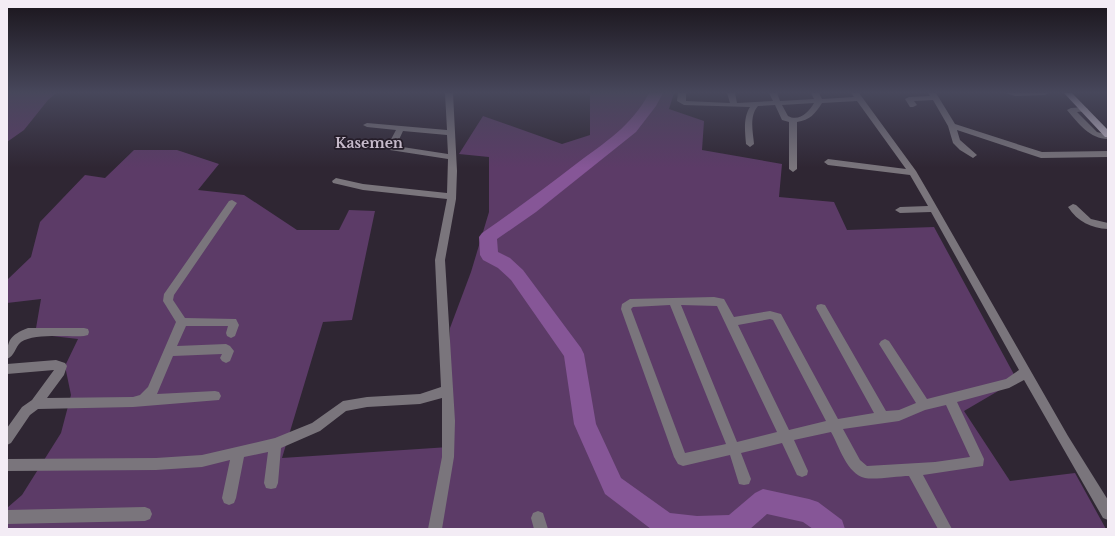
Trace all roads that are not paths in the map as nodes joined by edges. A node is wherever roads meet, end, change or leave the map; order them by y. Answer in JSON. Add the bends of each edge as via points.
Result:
{"nodes":[{"id":1,"x":450,"y":118,"type":"edge"},
{"id":2,"x":749,"y":118,"type":"edge"},
{"id":3,"x":786,"y":118,"type":"edge"},
{"id":4,"x":804,"y":118,"type":"edge"},
{"id":5,"x":874,"y":118,"type":"edge"},
{"id":6,"x":947,"y":118,"type":"edge"},
{"id":7,"x":1079,"y":118,"type":"edge"},
{"id":8,"x":1094,"y":118,"type":"edge"},
{"id":9,"x":793,"y":121,"type":"junction"},
{"id":10,"x":367,"y":125,"type":"dead end"},
{"id":11,"x":952,"y":126,"type":"junction"},
{"id":12,"x":401,"y":128,"type":"junction"},
{"id":13,"x":1105,"y":128,"type":"edge"},
{"id":14,"x":451,"y":133,"type":"junction"},
{"id":15,"x":1108,"y":136,"type":"edge"},
{"id":16,"x":750,"y":144,"type":"dead end"},
{"id":17,"x":1108,"y":154,"type":"edge"},
{"id":18,"x":974,"y":155,"type":"dead end"},
{"id":19,"x":453,"y":157,"type":"junction"},
{"id":20,"x":828,"y":162,"type":"dead end"},
{"id":21,"x":793,"y":169,"type":"dead end"},
{"id":22,"x":913,"y":173,"type":"junction"},
{"id":23,"x":336,"y":181,"type":"dead end"},
{"id":24,"x":451,"y":196,"type":"junction"},
{"id":25,"x":232,"y":203,"type":"dead end"},
{"id":26,"x":1073,"y":207,"type":"dead end"},
{"id":27,"x":934,"y":209,"type":"junction"},
{"id":28,"x":900,"y":210,"type":"dead end"},
{"id":29,"x":1108,"y":226,"type":"edge"},
{"id":30,"x":674,"y":301,"type":"junction"},
{"id":31,"x":821,"y":308,"type":"dead end"},
{"id":32,"x":182,"y":322,"type":"junction"},
{"id":33,"x":731,"y":322,"type":"junction"},
{"id":34,"x":84,"y":332,"type":"dead end"},
{"id":35,"x":231,"y":333,"type":"dead end"},
{"id":36,"x":885,"y":344,"type":"dead end"},
{"id":37,"x":170,"y":351,"type":"junction"},
{"id":38,"x":7,"y":354,"type":"edge"},
{"id":39,"x":226,"y":358,"type":"dead end"},
{"id":40,"x":7,"y":370,"type":"edge"},
{"id":41,"x":1025,"y":370,"type":"junction"},
{"id":42,"x":447,"y":391,"type":"junction"},
{"id":43,"x":215,"y":396,"type":"dead end"},
{"id":44,"x":949,"y":398,"type":"junction"},
{"id":45,"x":143,"y":400,"type":"junction"},
{"id":46,"x":36,"y":404,"type":"junction"},
{"id":47,"x":924,"y":405,"type":"junction"},
{"id":48,"x":883,"y":418,"type":"junction"},
{"id":49,"x":835,"y":426,"type":"junction"},
{"id":50,"x":786,"y":437,"type":"junction"},
{"id":51,"x":7,"y":440,"type":"edge"},
{"id":52,"x":276,"y":444,"type":"junction"},
{"id":53,"x":733,"y":447,"type":"junction"},
{"id":54,"x":238,"y":454,"type":"junction"},
{"id":55,"x":7,"y":465,"type":"edge"},
{"id":56,"x":913,"y":470,"type":"junction"},
{"id":57,"x":802,"y":471,"type":"dead end"},
{"id":58,"x":744,"y":479,"type":"dead end"},
{"id":59,"x":271,"y":483,"type":"dead end"},
{"id":60,"x":229,"y":498,"type":"dead end"},
{"id":61,"x":1108,"y":513,"type":"edge"},
{"id":62,"x":146,"y":514,"type":"dead end"},
{"id":63,"x":7,"y":517,"type":"edge"},
{"id":64,"x":435,"y":529,"type":"edge"},
{"id":65,"x":944,"y":529,"type":"edge"}],
"edges":[{"from":1,"to":14,"type":"street"},
{"from":2,"to":16,"type":"street"},
{"from":3,"to":9,"type":"street"},
{"from":4,"to":9,"type":"street"},
{"from":5,"to":22,"type":"street"},
{"from":6,"to":11,"type":"street"},
{"from":7,"to":15,"type":"street","via":[[1094,134]]},
{"from":8,"to":13,"type":"main road"},
{"from":9,"to":21,"type":"street"},
{"from":10,"to":12,"type":"street"},
{"from":11,"to":17,"type":"street","via":[[1041,155]]},
{"from":11,"to":18,"type":"street","via":[[956,141]]},
{"from":12,"to":14,"type":"street"},
{"from":12,"to":19,"type":"street","via":[[393,148]]},
{"from":13,"to":15,"type":"main road"},
{"from":14,"to":19,"type":"street"},
{"from":19,"to":24,"type":"street"},
{"from":20,"to":22,"type":"street"},
{"from":22,"to":27,"type":"street"},
{"from":23,"to":24,"type":"street","via":[[378,189]]},
{"from":24,"to":42,"type":"street","via":[[440,260]]},
{"from":25,"to":32,"type":"street","via":[[168,298]]},
{"from":26,"to":29,"type":"street","via":[[1087,222]]},
{"from":27,"to":28,"type":"street"},
{"from":27,"to":41,"type":"street"},
{"from":30,"to":33,"type":"street","via":[[718,301]]},
{"from":30,"to":53,"type":"street"},
{"from":30,"to":53,"type":"street","via":[[630,303],[626,309],[680,457],[684,460]]},
{"from":31,"to":48,"type":"street"},
{"from":32,"to":35,"type":"street","via":[[232,322],[234,325]]},
{"from":32,"to":37,"type":"street"},
{"from":33,"to":49,"type":"street","via":[[770,315],[777,317]]},
{"from":33,"to":50,"type":"street"},
{"from":34,"to":38,"type":"street","via":[[28,333],[16,340]]},
{"from":36,"to":47,"type":"street"},
{"from":37,"to":39,"type":"street","via":[[226,349]]},
{"from":37,"to":45,"type":"street","via":[[152,392]]},
{"from":40,"to":46,"type":"street","via":[[61,366]]},
{"from":41,"to":44,"type":"street","via":[[1009,383]]},
{"from":41,"to":61,"type":"street"},
{"from":42,"to":52,"type":"street","via":[[420,399],[343,406],[316,427]]},
{"from":42,"to":64,"type":"street","via":[[448,457]]},
{"from":43,"to":45,"type":"street"},
{"from":44,"to":47,"type":"street"},
{"from":44,"to":56,"type":"street","via":[[978,462]]},
{"from":45,"to":46,"type":"street"},
{"from":46,"to":51,"type":"street","via":[[26,411]]},
{"from":47,"to":48,"type":"street","via":[[911,412]]},
{"from":48,"to":49,"type":"street"},
{"from":49,"to":50,"type":"street"},
{"from":49,"to":56,"type":"street","via":[[860,469],[866,472]]},
{"from":50,"to":53,"type":"street"},
{"from":50,"to":57,"type":"street"},
{"from":52,"to":54,"type":"street"},
{"from":52,"to":59,"type":"street"},
{"from":53,"to":58,"type":"street"},
{"from":54,"to":55,"type":"street","via":[[156,464]]},
{"from":54,"to":60,"type":"street"},
{"from":56,"to":65,"type":"street"},
{"from":62,"to":63,"type":"street"}]}
